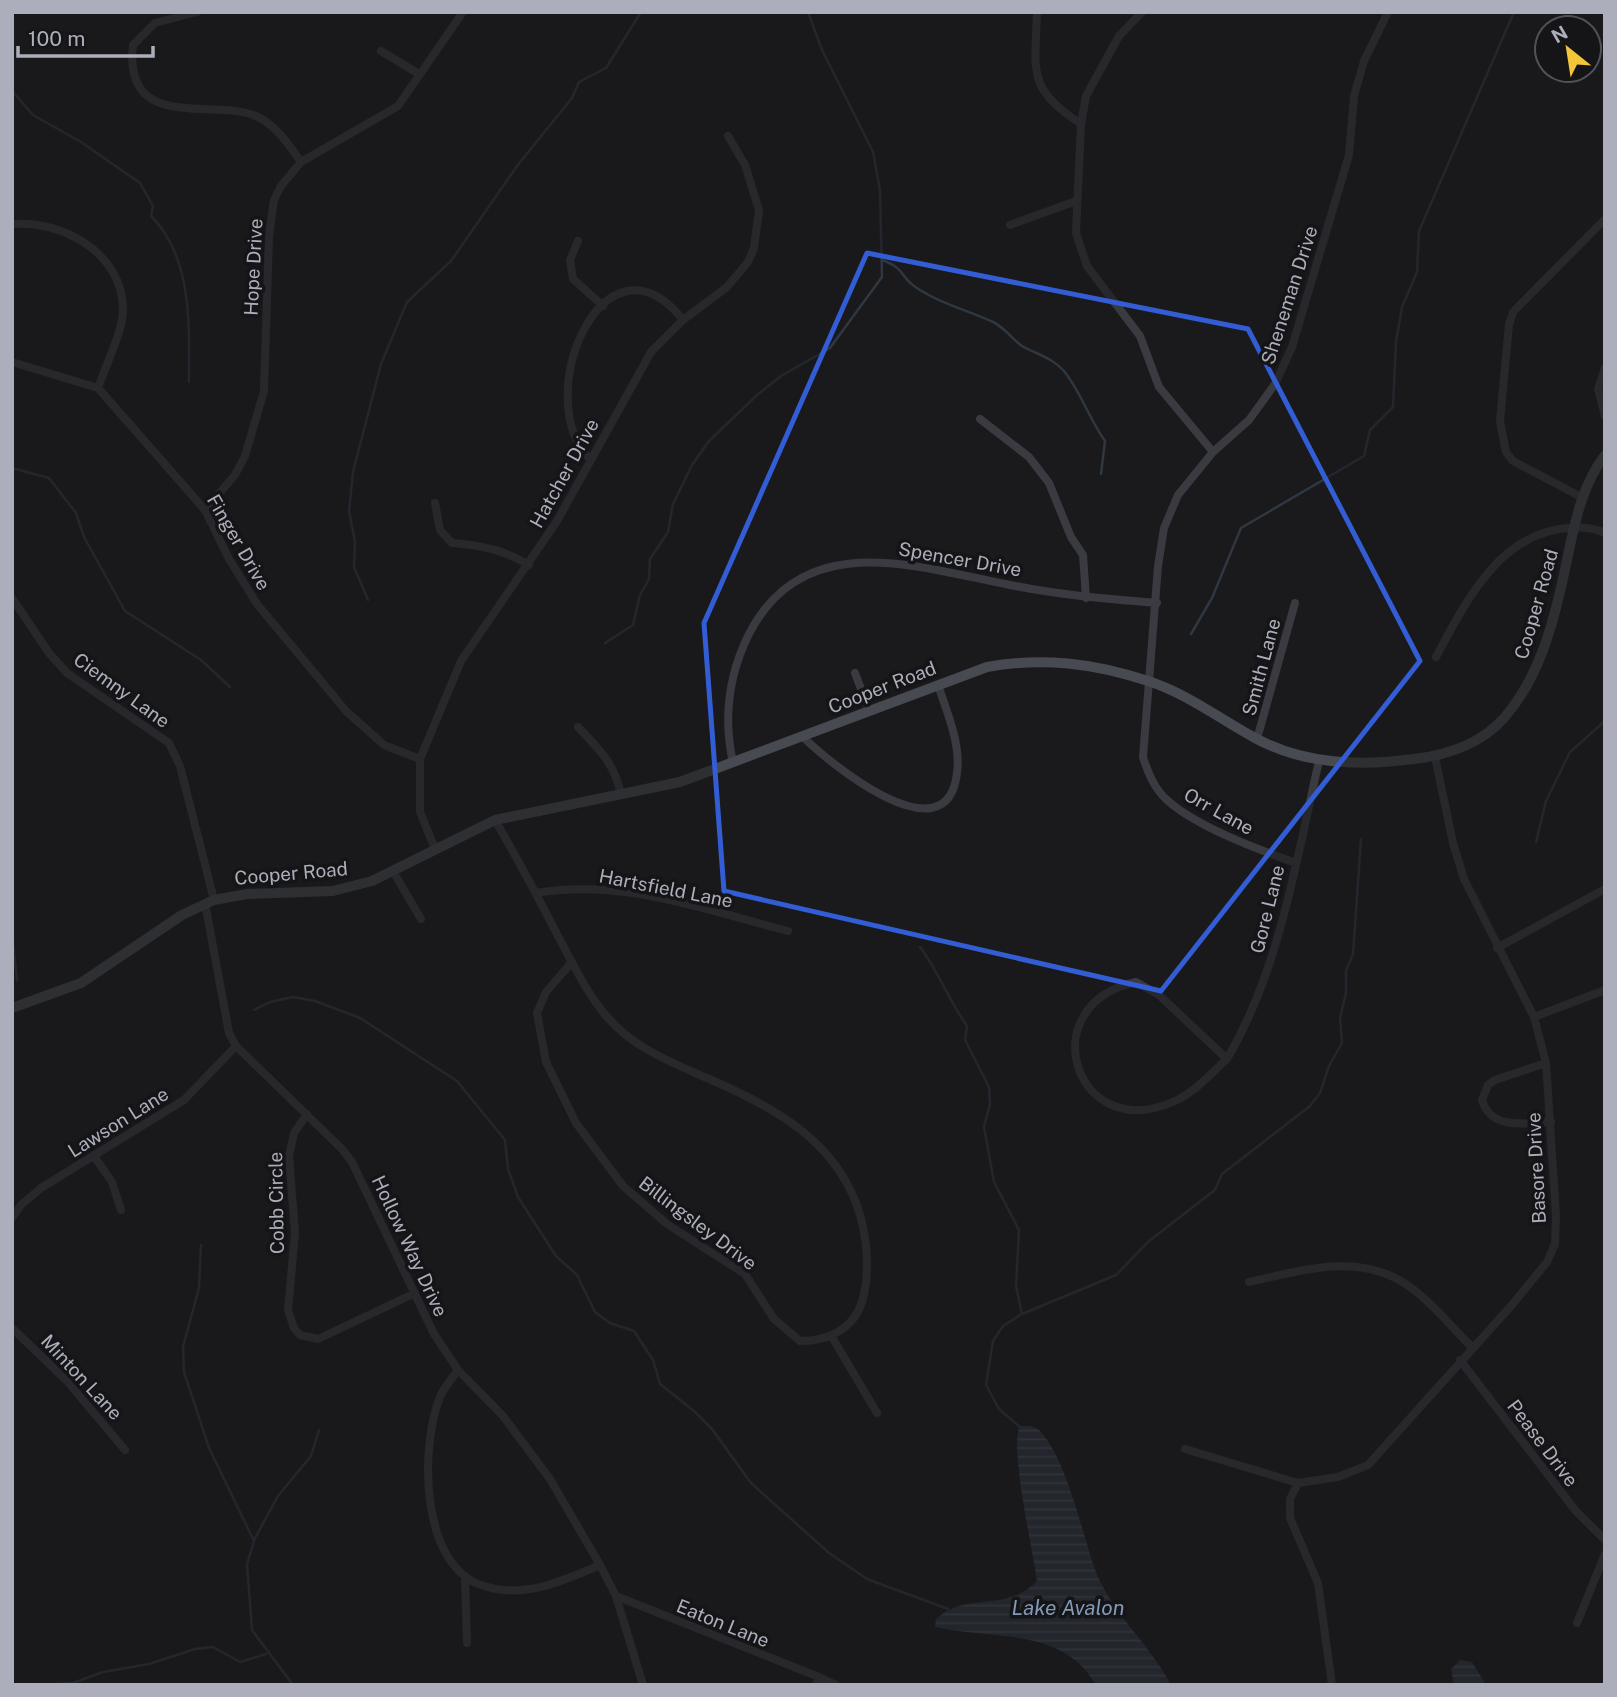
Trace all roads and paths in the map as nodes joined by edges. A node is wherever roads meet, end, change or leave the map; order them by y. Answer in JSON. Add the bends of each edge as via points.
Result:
{"nodes":[{"id":1,"x":197,"y":12,"type":"edge"},
{"id":2,"x":463,"y":12,"type":"edge"},
{"id":3,"x":1037,"y":12,"type":"edge"},
{"id":4,"x":1142,"y":12,"type":"edge"},
{"id":5,"x":1388,"y":12,"type":"edge"},
{"id":6,"x":381,"y":51,"type":"dead end"},
{"id":7,"x":419,"y":74,"type":"junction"},
{"id":8,"x":1081,"y":124,"type":"junction"},
{"id":9,"x":728,"y":136,"type":"dead end"},
{"id":10,"x":301,"y":162,"type":"junction"},
{"id":11,"x":1076,"y":201,"type":"junction"},
{"id":12,"x":1605,"y":219,"type":"edge"},
{"id":13,"x":12,"y":224,"type":"edge"},
{"id":14,"x":1010,"y":225,"type":"dead end"},
{"id":15,"x":578,"y":241,"type":"dead end"},
{"id":16,"x":603,"y":306,"type":"junction"},
{"id":17,"x":683,"y":320,"type":"junction"},
{"id":18,"x":12,"y":362,"type":"edge"},
{"id":19,"x":1605,"y":368,"type":"edge"},
{"id":20,"x":98,"y":388,"type":"junction"},
{"id":21,"x":1605,"y":416,"type":"edge"},
{"id":22,"x":980,"y":419,"type":"dead end"},
{"id":23,"x":1213,"y":452,"type":"junction"},
{"id":24,"x":1605,"y":455,"type":"edge"},
{"id":25,"x":591,"y":460,"type":"junction"},
{"id":26,"x":1583,"y":498,"type":"junction"},
{"id":27,"x":435,"y":503,"type":"dead end"},
{"id":28,"x":205,"y":510,"type":"junction"},
{"id":29,"x":1574,"y":527,"type":"junction"},
{"id":30,"x":1605,"y":533,"type":"edge"},
{"id":31,"x":529,"y":565,"type":"junction"},
{"id":32,"x":12,"y":598,"type":"edge"},
{"id":33,"x":1086,"y":598,"type":"junction"},
{"id":34,"x":1157,"y":603,"type":"junction"},
{"id":35,"x":1295,"y":603,"type":"dead end"},
{"id":36,"x":1436,"y":657,"type":"dead end"},
{"id":37,"x":855,"y":673,"type":"dead end"},
{"id":38,"x":1151,"y":681,"type":"junction"},
{"id":39,"x":939,"y":685,"type":"junction"},
{"id":40,"x":869,"y":710,"type":"junction"},
{"id":41,"x":578,"y":727,"type":"dead end"},
{"id":42,"x":802,"y":736,"type":"junction"},
{"id":43,"x":1258,"y":739,"type":"junction"},
{"id":44,"x":1435,"y":757,"type":"junction"},
{"id":45,"x":420,"y":759,"type":"junction"},
{"id":46,"x":1320,"y":761,"type":"junction"},
{"id":47,"x":733,"y":763,"type":"junction"},
{"id":48,"x":621,"y":795,"type":"junction"},
{"id":49,"x":495,"y":820,"type":"junction"},
{"id":50,"x":435,"y":849,"type":"junction"},
{"id":51,"x":1296,"y":863,"type":"junction"},
{"id":52,"x":394,"y":873,"type":"junction"},
{"id":53,"x":1605,"y":888,"type":"edge"},
{"id":54,"x":536,"y":893,"type":"junction"},
{"id":55,"x":209,"y":901,"type":"junction"},
{"id":56,"x":421,"y":919,"type":"dead end"},
{"id":57,"x":788,"y":931,"type":"dead end"},
{"id":58,"x":1497,"y":948,"type":"junction"},
{"id":59,"x":572,"y":962,"type":"junction"},
{"id":60,"x":1605,"y":990,"type":"edge"},
{"id":61,"x":12,"y":1009,"type":"edge"},
{"id":62,"x":1534,"y":1017,"type":"junction"},
{"id":63,"x":236,"y":1046,"type":"junction"},
{"id":64,"x":1227,"y":1059,"type":"junction"},
{"id":65,"x":1546,"y":1063,"type":"junction"},
{"id":66,"x":307,"y":1114,"type":"junction"},
{"id":67,"x":1551,"y":1122,"type":"junction"},
{"id":68,"x":94,"y":1156,"type":"junction"},
{"id":69,"x":121,"y":1210,"type":"dead end"},
{"id":70,"x":12,"y":1218,"type":"edge"},
{"id":71,"x":1250,"y":1282,"type":"dead end"},
{"id":72,"x":413,"y":1294,"type":"junction"},
{"id":73,"x":12,"y":1328,"type":"edge"},
{"id":74,"x":832,"y":1337,"type":"junction"},
{"id":75,"x":1472,"y":1347,"type":"junction"},
{"id":76,"x":1461,"y":1360,"type":"junction"},
{"id":77,"x":458,"y":1370,"type":"junction"},
{"id":78,"x":877,"y":1413,"type":"dead end"},
{"id":79,"x":1185,"y":1449,"type":"dead end"},
{"id":80,"x":125,"y":1450,"type":"dead end"},
{"id":81,"x":1298,"y":1483,"type":"junction"},
{"id":82,"x":1605,"y":1540,"type":"edge"},
{"id":83,"x":1605,"y":1554,"type":"edge"},
{"id":84,"x":600,"y":1564,"type":"junction"},
{"id":85,"x":465,"y":1576,"type":"junction"},
{"id":86,"x":617,"y":1596,"type":"junction"},
{"id":87,"x":1577,"y":1623,"type":"dead end"},
{"id":88,"x":467,"y":1643,"type":"dead end"},
{"id":89,"x":817,"y":1681,"type":"edge"},
{"id":90,"x":643,"y":1685,"type":"edge"},
{"id":91,"x":836,"y":1685,"type":"edge"},
{"id":92,"x":1332,"y":1685,"type":"edge"}],
"edges":[{"from":1,"to":10,"type":"street","via":[[155,23],[133,45],[135,76],[143,89],[171,107],[260,118],[284,138]]},
{"from":2,"to":7,"type":"street","name":"Hope Drive"},
{"from":3,"to":8,"type":"street","via":[[1038,86],[1050,103]]},
{"from":4,"to":8,"type":"street","via":[[1100,66],[1086,96]]},
{"from":5,"to":23,"type":"street","name":"Sheneman Drive","via":[[1364,61],[1354,96],[1349,155],[1292,347],[1275,384],[1249,420]]},
{"from":6,"to":7,"type":"street"},
{"from":7,"to":10,"type":"street","name":"Hope Drive","via":[[398,106]]},
{"from":8,"to":11,"type":"street"},
{"from":9,"to":17,"type":"street","name":"Hatcher Drive","via":[[745,165],[759,210],[754,248],[733,281]]},
{"from":10,"to":28,"type":"street","name":"Hope Drive","via":[[281,186],[271,215],[264,391],[253,436],[235,475]]},
{"from":11,"to":14,"type":"street"},
{"from":11,"to":23,"type":"street","via":[[1076,233],[1087,266],[1140,336],[1159,387]]},
{"from":12,"to":26,"type":"street","via":[[1513,312],[1502,392],[1500,421],[1506,452],[1513,461]]},
{"from":13,"to":20,"type":"street","via":[[58,229],[79,237],[119,279],[123,312]]},
{"from":15,"to":16,"type":"street","via":[[570,260],[573,279]]},
{"from":16,"to":17,"type":"street","via":[[616,294],[631,289],[671,304]]},
{"from":16,"to":25,"type":"street","via":[[583,328],[570,358],[571,427],[581,451]]},
{"from":17,"to":25,"type":"street","name":"Hatcher Drive","via":[[651,352]]},
{"from":18,"to":20,"type":"street"},
{"from":19,"to":21,"type":"street","via":[[1598,389]]},
{"from":20,"to":28,"type":"street","name":"Finger Drive"},
{"from":22,"to":33,"type":"street","via":[[1029,457],[1049,483],[1083,555]]},
{"from":23,"to":34,"type":"street","name":"Sheneman Drive","via":[[1178,495],[1164,528]]},
{"from":24,"to":26,"type":"street","name":"Cooper Road"},
{"from":25,"to":31,"type":"street","name":"Hatcher Drive"},
{"from":26,"to":29,"type":"street","name":"Cooper Road"},
{"from":27,"to":31,"type":"street","via":[[440,530],[452,543],[482,545]]},
{"from":28,"to":45,"type":"street","name":"Finger Drive","via":[[257,604],[346,710],[384,745]]},
{"from":29,"to":30,"type":"street"},
{"from":29,"to":36,"type":"street","via":[[1549,529],[1508,553],[1467,599]]},
{"from":29,"to":44,"type":"street","name":"Cooper Road","via":[[1548,638],[1527,686],[1490,731]]},
{"from":31,"to":45,"type":"street","name":"Hatcher Drive","via":[[472,641]]},
{"from":32,"to":55,"type":"street","name":"Ciemny Lane","via":[[67,673],[169,743],[180,766]]},
{"from":33,"to":34,"type":"street","name":"Spencer Drive"},
{"from":33,"to":47,"type":"street","name":"Spencer Drive","via":[[909,564],[863,562],[811,572],[783,589],[760,614],[744,644],[727,704],[726,730]]},
{"from":34,"to":38,"type":"street","name":"Sheneman Drive"},
{"from":35,"to":43,"type":"street","name":"Smith Lane"},
{"from":37,"to":40,"type":"street"},
{"from":38,"to":39,"type":"street","name":"Cooper Road","via":[[1078,663],[1035,660],[987,667]]},
{"from":38,"to":43,"type":"street","name":"Cooper Road"},
{"from":38,"to":51,"type":"street","name":"Orr Lane","via":[[1143,757],[1151,780],[1167,800],[1224,834]]},
{"from":39,"to":40,"type":"street","name":"Cooper Road"},
{"from":39,"to":42,"type":"street","via":[[954,739],[957,772],[951,794],[934,807],[918,809],[888,798],[835,766]]},
{"from":40,"to":42,"type":"street","name":"Cooper Road"},
{"from":41,"to":48,"type":"street","via":[[610,760]]},
{"from":42,"to":47,"type":"street","name":"Cooper Road"},
{"from":43,"to":46,"type":"street","name":"Cooper Road"},
{"from":44,"to":46,"type":"street","name":"Cooper Road","via":[[1376,764]]},
{"from":44,"to":58,"type":"street","name":"Basore Drive","via":[[1464,879]]},
{"from":45,"to":50,"type":"street","name":"Hatcher Drive","via":[[420,812]]},
{"from":46,"to":51,"type":"street","name":"Gore Lane"},
{"from":47,"to":48,"type":"street","name":"Cooper Road","via":[[680,782]]},
{"from":48,"to":49,"type":"street","name":"Cooper Road"},
{"from":49,"to":50,"type":"street","name":"Cooper Road"},
{"from":49,"to":54,"type":"street"},
{"from":50,"to":52,"type":"street","name":"Cooper Road"},
{"from":51,"to":64,"type":"street","name":"Gore Lane","via":[[1265,982]]},
{"from":52,"to":55,"type":"street","name":"Cooper Road","via":[[333,891],[256,893]]},
{"from":52,"to":56,"type":"street"},
{"from":53,"to":58,"type":"street"},
{"from":54,"to":57,"type":"street","name":"Hartsfield Lane","via":[[570,887],[608,889]]},
{"from":54,"to":59,"type":"street"},
{"from":55,"to":61,"type":"street","name":"Cooper Road","via":[[81,983]]},
{"from":55,"to":63,"type":"street","name":"Hollow Way Drive","via":[[229,1033]]},
{"from":58,"to":62,"type":"street","name":"Basore Drive"},
{"from":59,"to":74,"type":"street","name":"Billingsley Drive","via":[[540,1002],[539,1034],[546,1062],[589,1142],[642,1205],[745,1274],[784,1328],[800,1340]]},
{"from":59,"to":74,"type":"street","via":[[610,1020],[642,1046],[793,1122],[842,1173],[861,1215],[867,1263],[856,1315]]},
{"from":60,"to":62,"type":"street"},
{"from":62,"to":65,"type":"street","name":"Basore Drive"},
{"from":63,"to":66,"type":"street","name":"Hollow Way Drive"},
{"from":63,"to":68,"type":"street","name":"Lawson Lane","via":[[184,1100]]},
{"from":64,"to":64,"type":"street","name":"Gore Lane","via":[[1159,995],[1136,982],[1121,985],[1095,1002],[1077,1033],[1074,1055],[1083,1083],[1105,1102],[1132,1110],[1178,1100]]},
{"from":65,"to":67,"type":"street","name":"Basore Drive"},
{"from":65,"to":67,"type":"street","via":[[1494,1080],[1482,1100],[1489,1115],[1498,1121]]},
{"from":66,"to":72,"type":"street","name":"Hollow Way Drive","via":[[352,1162]]},
{"from":66,"to":72,"type":"street","name":"Cobb Circle","via":[[294,1133],[289,1156],[295,1233],[288,1310],[293,1328],[300,1335],[318,1339]]},
{"from":67,"to":75,"type":"street","name":"Basore Drive","via":[[1555,1244],[1547,1262]]},
{"from":68,"to":69,"type":"street","via":[[112,1182]]},
{"from":68,"to":70,"type":"street","name":"Lawson Lane","via":[[41,1188]]},
{"from":71,"to":75,"type":"street","via":[[1353,1265],[1383,1272],[1411,1287]]},
{"from":72,"to":77,"type":"street","name":"Hollow Way Drive"},
{"from":73,"to":80,"type":"street","name":"Minton Lane","via":[[67,1381]]},
{"from":74,"to":78,"type":"street"},
{"from":75,"to":76,"type":"street","name":"Basore Drive"},
{"from":76,"to":81,"type":"street","name":"Basore Drive","via":[[1368,1465],[1338,1477]]},
{"from":76,"to":82,"type":"street","name":"Pease Drive","via":[[1575,1510]]},
{"from":77,"to":84,"type":"street","name":"Hollow Way Drive","via":[[503,1416],[550,1479]]},
{"from":77,"to":85,"type":"street","via":[[436,1409],[428,1466],[437,1534],[444,1553]]},
{"from":79,"to":81,"type":"street","name":"Basore Drive"},
{"from":81,"to":92,"type":"street","via":[[1290,1499],[1290,1518],[1318,1583]]},
{"from":83,"to":87,"type":"street"},
{"from":84,"to":85,"type":"street","via":[[531,1589],[480,1585]]},
{"from":84,"to":86,"type":"street","name":"Hollow Way Drive"},
{"from":85,"to":88,"type":"street"},
{"from":86,"to":89,"type":"street","name":"Eaton Lane"},
{"from":86,"to":90,"type":"street","name":"Hollow Way Drive"},
{"from":89,"to":91,"type":"street","name":"Eaton Lane"}]}
